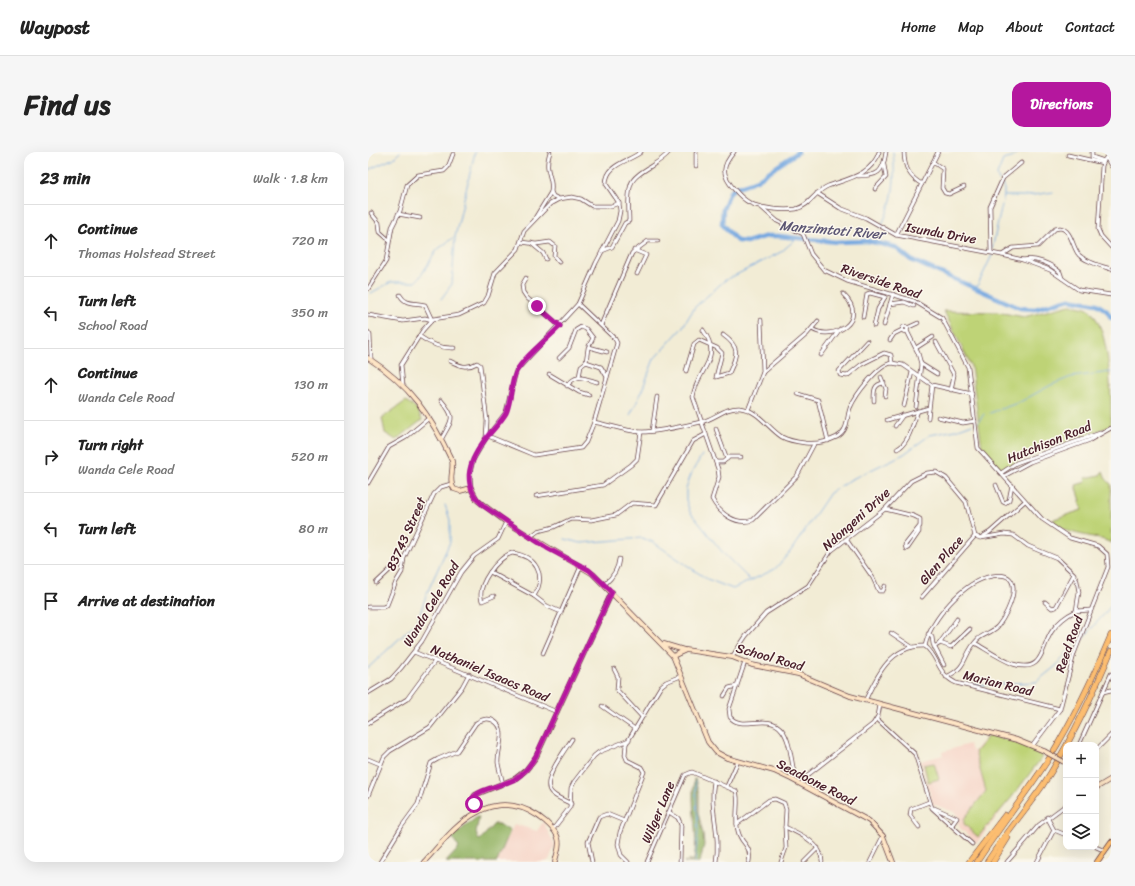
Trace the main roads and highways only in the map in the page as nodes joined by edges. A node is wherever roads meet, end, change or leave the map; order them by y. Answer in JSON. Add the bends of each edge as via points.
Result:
{"nodes":[{"id":1,"x":1111,"y":635,"type":"edge"},
{"id":2,"x":1111,"y":651,"type":"edge"},
{"id":3,"x":1028,"y":790,"type":"junction"},
{"id":4,"x":1012,"y":828,"type":"junction"},
{"id":5,"x":1111,"y":842,"type":"edge"},
{"id":6,"x":969,"y":862,"type":"edge"},
{"id":7,"x":976,"y":862,"type":"edge"},
{"id":8,"x":987,"y":862,"type":"edge"},
{"id":9,"x":993,"y":862,"type":"edge"},
{"id":10,"x":1097,"y":862,"type":"edge"}],
"edges":[{"from":1,"to":3,"type":"highway","via":[[1072,720]]},
{"from":2,"to":4,"type":"highway","via":[[1093,695],[1060,755],[1044,783]]},
{"from":3,"to":6,"type":"highway"},
{"from":3,"to":7,"type":"highway"},
{"from":4,"to":8,"type":"highway"},
{"from":4,"to":9,"type":"highway"},
{"from":5,"to":10,"type":"main road"}]}
